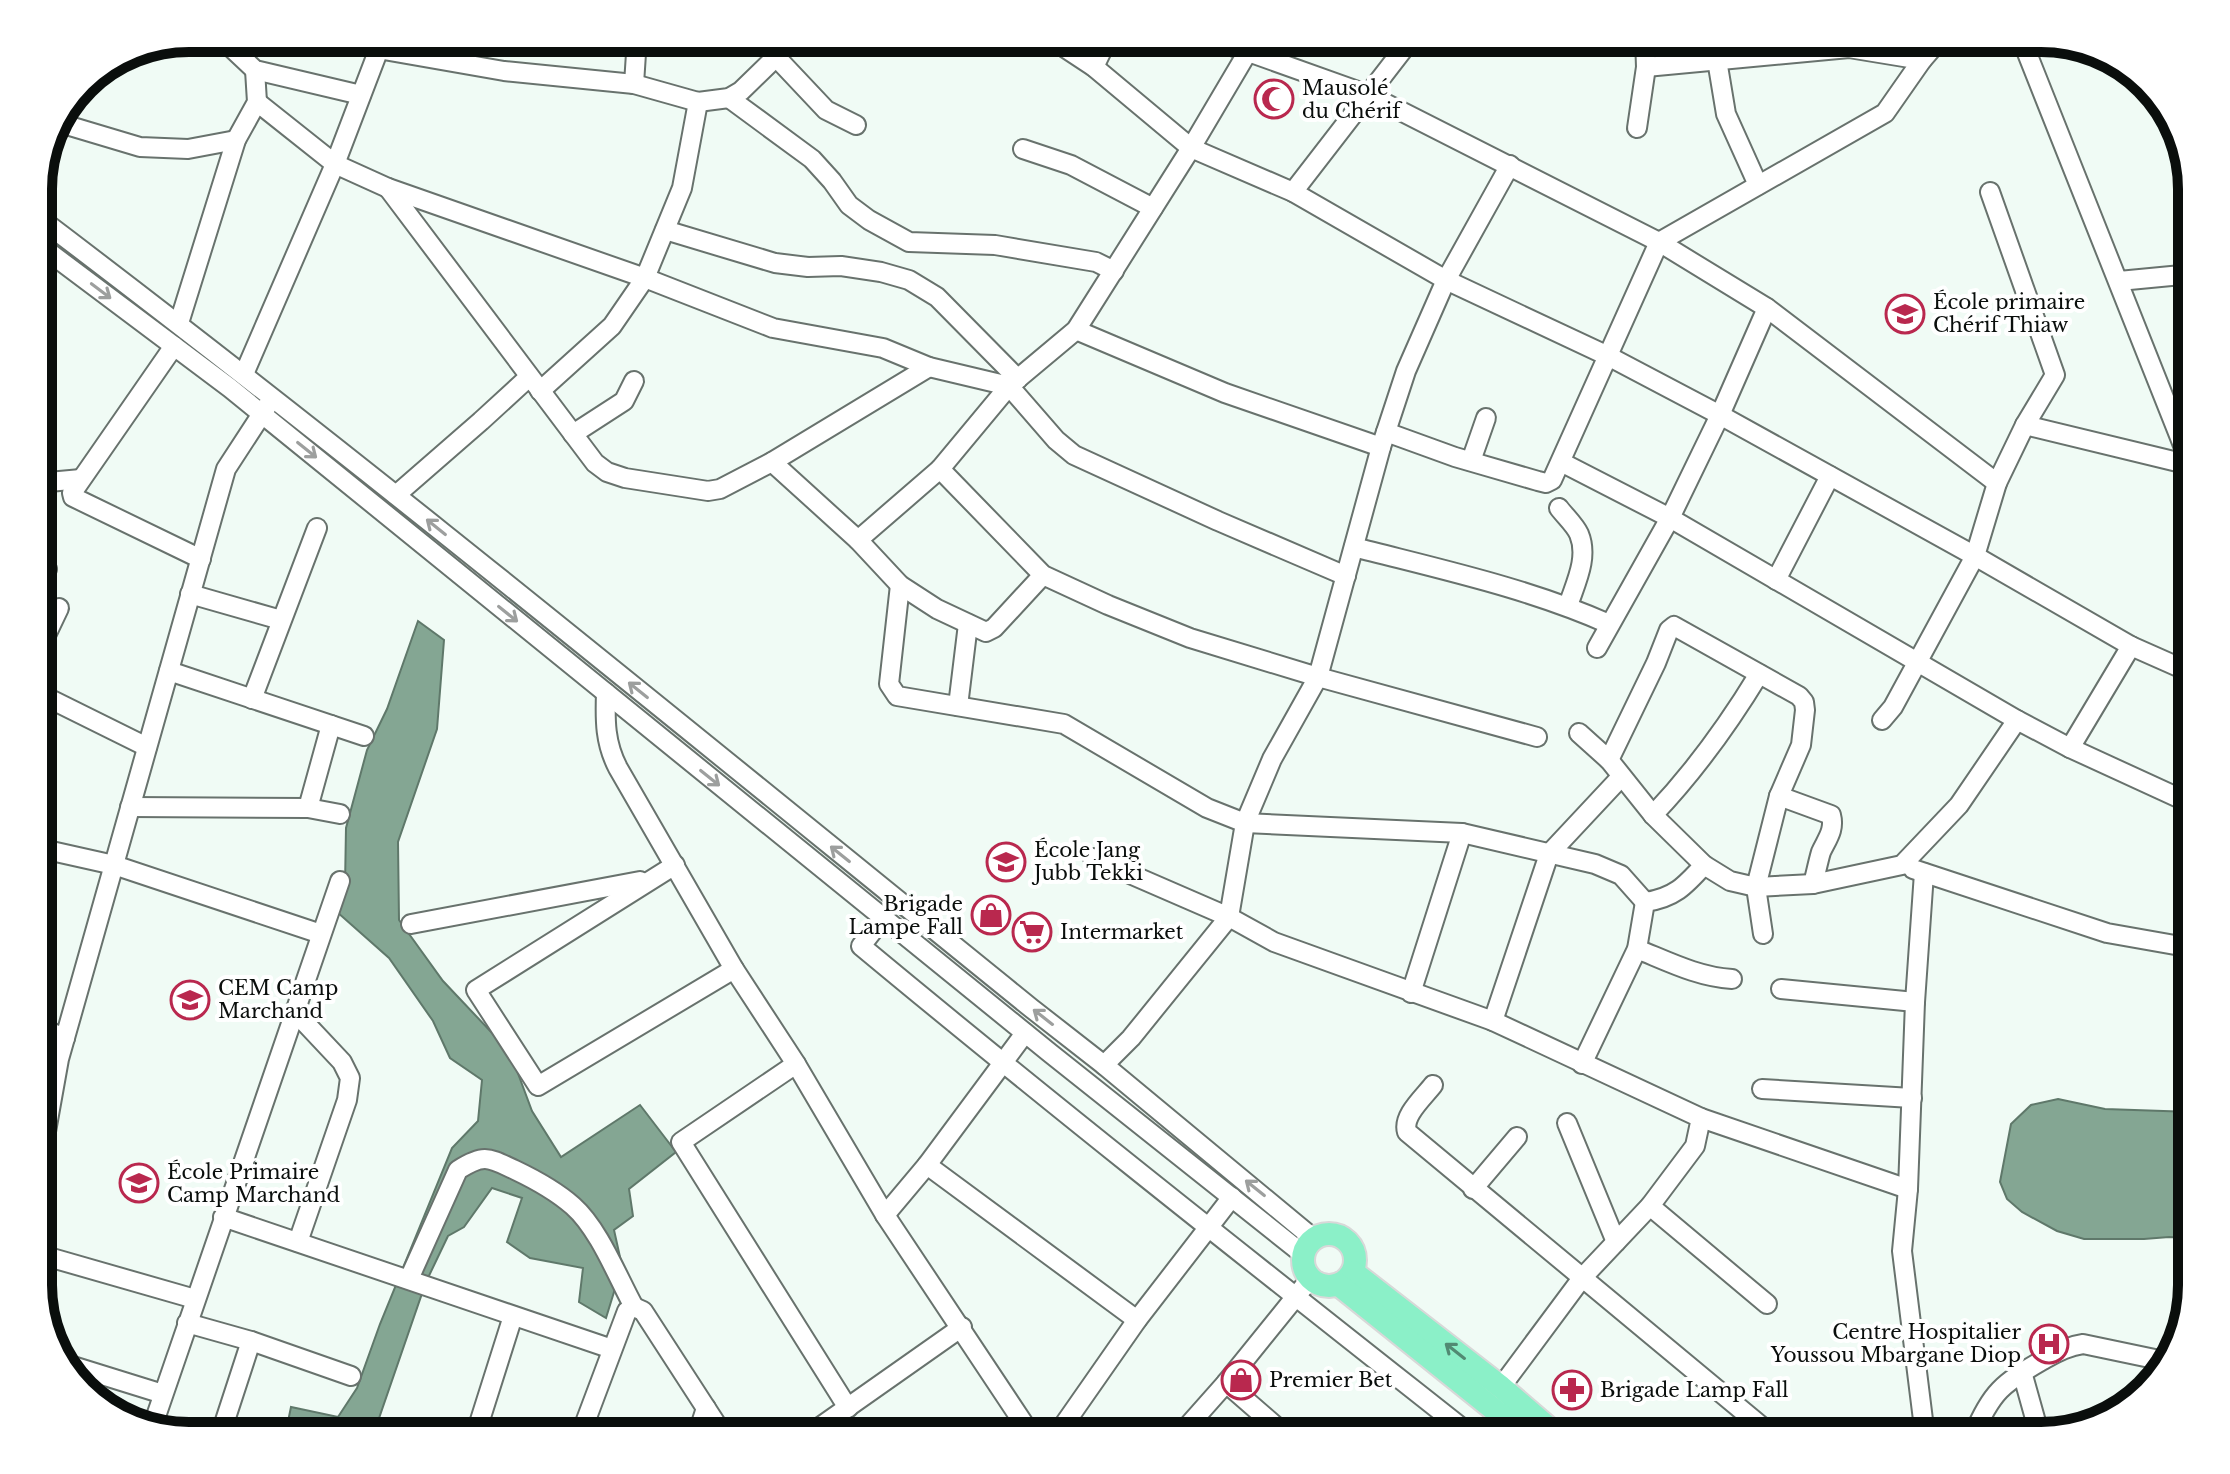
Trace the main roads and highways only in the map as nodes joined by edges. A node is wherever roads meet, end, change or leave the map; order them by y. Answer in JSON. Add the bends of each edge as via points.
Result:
{"nodes":[{"id":1,"x":1346,"y":1278,"type":"junction"},
{"id":2,"x":1511,"y":1422,"type":"edge"},
{"id":3,"x":1542,"y":1422,"type":"edge"}],
"edges":[{"from":1,"to":1,"type":"main road","via":[[1355,1255],[1347,1240],[1331,1234],[1309,1247],[1304,1268],[1310,1279],[1324,1286]]},
{"from":1,"to":2,"type":"main road"},
{"from":3,"to":1,"type":"main road","one_way":true,"via":[[1501,1387]]}]}
